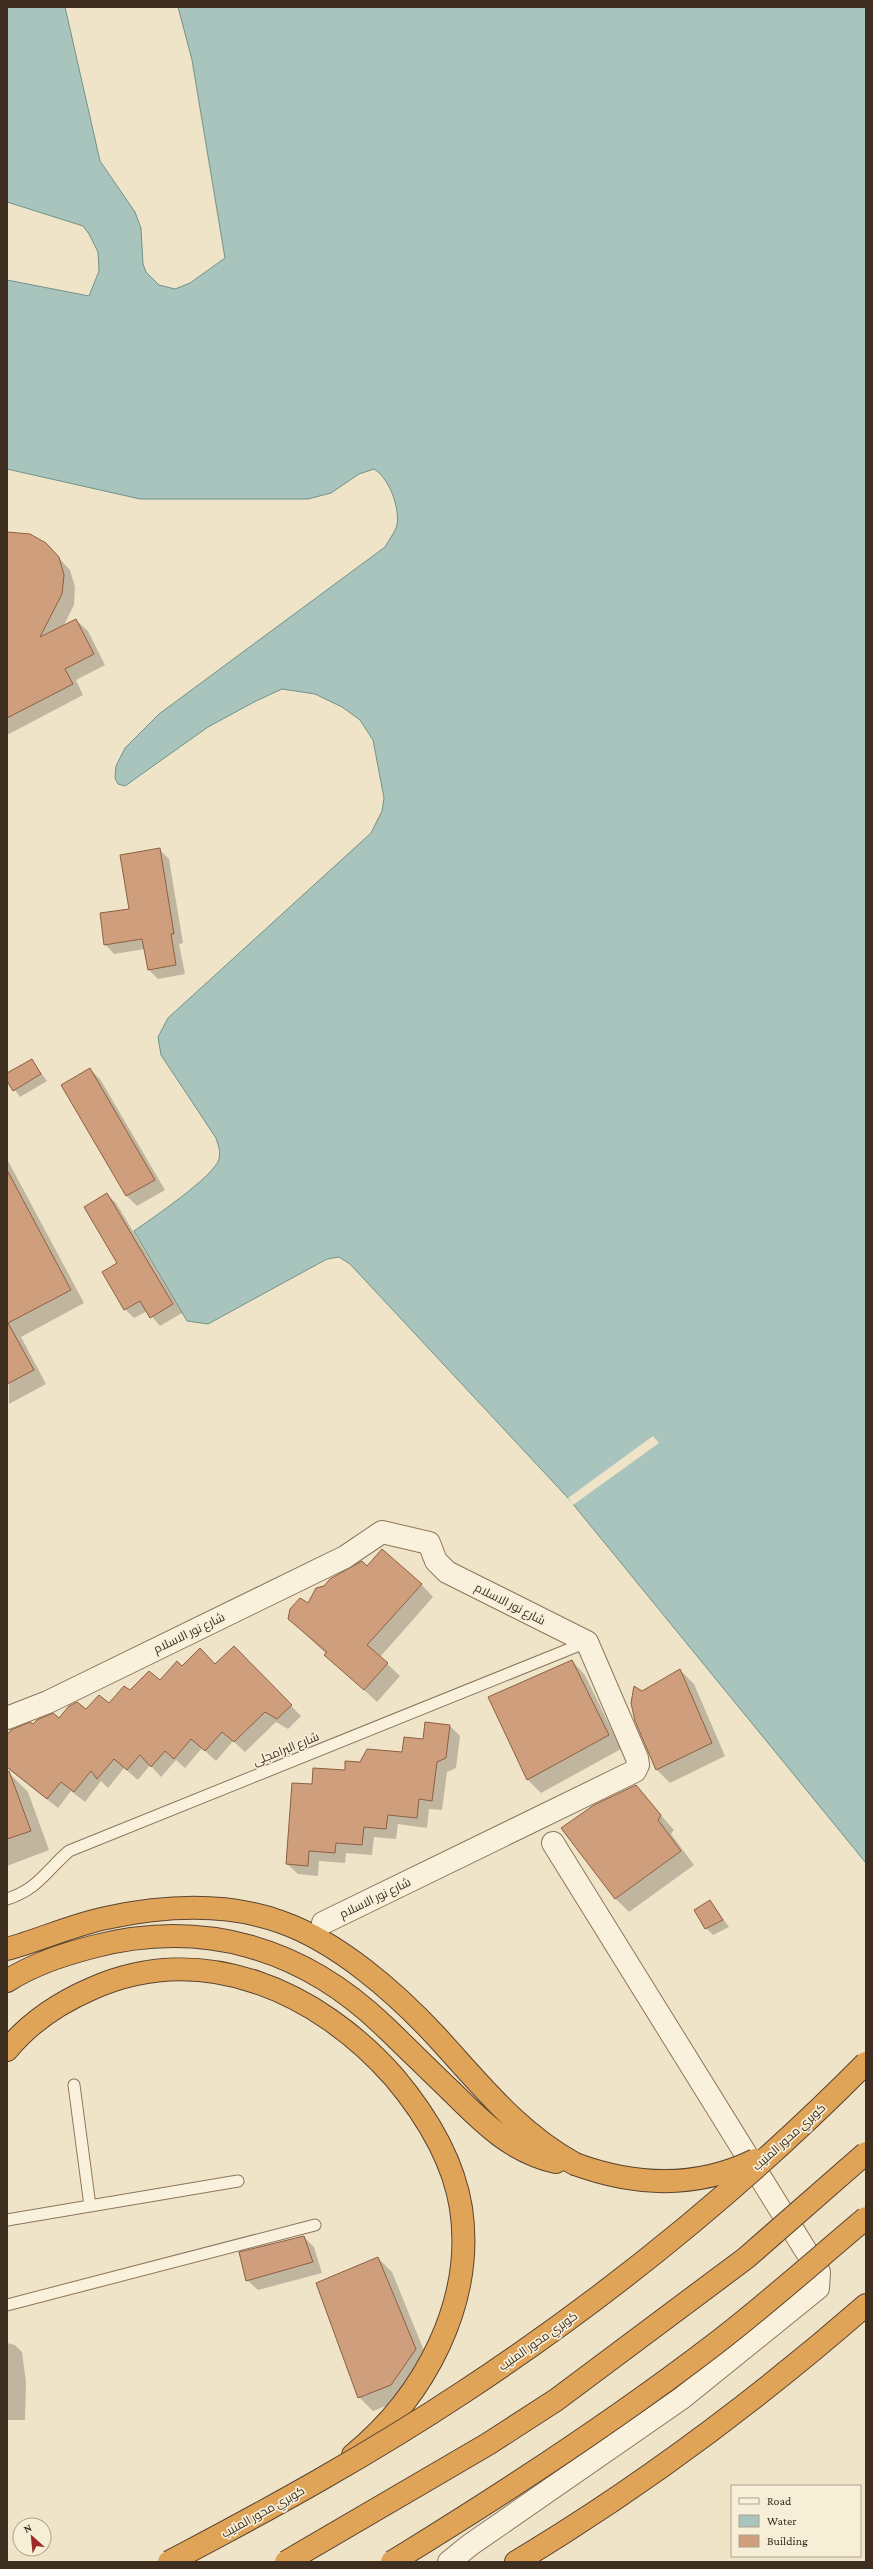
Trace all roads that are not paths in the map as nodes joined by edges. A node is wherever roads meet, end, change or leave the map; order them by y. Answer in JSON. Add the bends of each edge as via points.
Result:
{"nodes":[{"id":1,"x":587,"y":1642,"type":"junction"},
{"id":2,"x":7,"y":1718,"type":"edge"},
{"id":3,"x":553,"y":1843,"type":"dead end"},
{"id":4,"x":7,"y":1899,"type":"edge"},
{"id":5,"x":323,"y":1923,"type":"dead end"},
{"id":6,"x":7,"y":1949,"type":"edge"},
{"id":7,"x":7,"y":1981,"type":"edge"},
{"id":8,"x":7,"y":2050,"type":"edge"},
{"id":9,"x":866,"y":2063,"type":"edge"},
{"id":10,"x":74,"y":2085,"type":"dead end"},
{"id":11,"x":780,"y":2146,"type":"junction"},
{"id":12,"x":866,"y":2153,"type":"edge"},
{"id":13,"x":575,"y":2164,"type":"junction"},
{"id":14,"x":238,"y":2181,"type":"dead end"},
{"id":15,"x":90,"y":2206,"type":"junction"},
{"id":16,"x":866,"y":2218,"type":"edge"},
{"id":17,"x":7,"y":2220,"type":"edge"},
{"id":18,"x":315,"y":2225,"type":"dead end"},
{"id":19,"x":7,"y":2305,"type":"edge"},
{"id":20,"x":866,"y":2305,"type":"edge"},
{"id":21,"x":328,"y":2476,"type":"junction"},
{"id":22,"x":169,"y":2562,"type":"edge"},
{"id":23,"x":286,"y":2562,"type":"edge"},
{"id":24,"x":392,"y":2562,"type":"edge"},
{"id":25,"x":449,"y":2562,"type":"edge"},
{"id":26,"x":516,"y":2562,"type":"edge"}],
"edges":[{"from":1,"to":2,"type":"street","name":"شارع نور الاسلام","via":[[447,1572],[436,1561],[429,1543],[382,1532],[338,1560],[48,1702]]},
{"from":1,"to":4,"type":"lane","name":"شارع البرامجلى","via":[[69,1850],[38,1883],[22,1894]]},
{"from":1,"to":5,"type":"street","name":"شارع نور الاسلام","via":[[637,1758],[638,1765],[635,1771]]},
{"from":3,"to":25,"type":"street","via":[[819,2272],[820,2281],[818,2288],[682,2398]]},
{"from":6,"to":13,"type":"highway","via":[[104,1918],[145,1911],[187,1908],[234,1911],[281,1921],[323,1941],[360,1968],[431,2031],[524,2131],[548,2149]]},
{"from":7,"to":13,"type":"highway","via":[[27,1968],[59,1956],[109,1943],[146,1937],[191,1936],[258,1948],[292,1960],[325,1978],[355,1999],[499,2137],[535,2156]]},
{"from":8,"to":21,"type":"highway","bridge":true,"via":[[40,2018],[71,1998],[105,1983],[140,1973],[185,1969],[230,1974],[273,1987],[313,2007],[349,2034],[383,2065],[409,2095],[433,2130],[451,2168],[461,2208],[463,2242],[459,2291],[447,2331],[424,2372],[397,2411],[365,2446]]},
{"from":9,"to":11,"type":"highway","name":"كوبري محور المنيب","bridge":true},
{"from":10,"to":15,"type":"lane"},
{"from":11,"to":13,"type":"highway","bridge":true,"via":[[754,2161],[725,2173],[665,2183],[634,2181]]},
{"from":11,"to":21,"type":"highway","name":"كوبري محور المنيب","bridge":true,"via":[[664,2246],[589,2304],[465,2392]]},
{"from":12,"to":23,"type":"highway","bridge":true,"via":[[746,2258],[556,2400],[482,2448]]},
{"from":14,"to":15,"type":"lane"},
{"from":15,"to":17,"type":"lane"},
{"from":16,"to":24,"type":"highway","bridge":true,"via":[[716,2344],[585,2439],[509,2490]]},
{"from":18,"to":19,"type":"lane"},
{"from":20,"to":26,"type":"highway","via":[[811,2352],[680,2455]]},
{"from":21,"to":22,"type":"highway","name":"كوبري محور المنيب","bridge":true}]}
